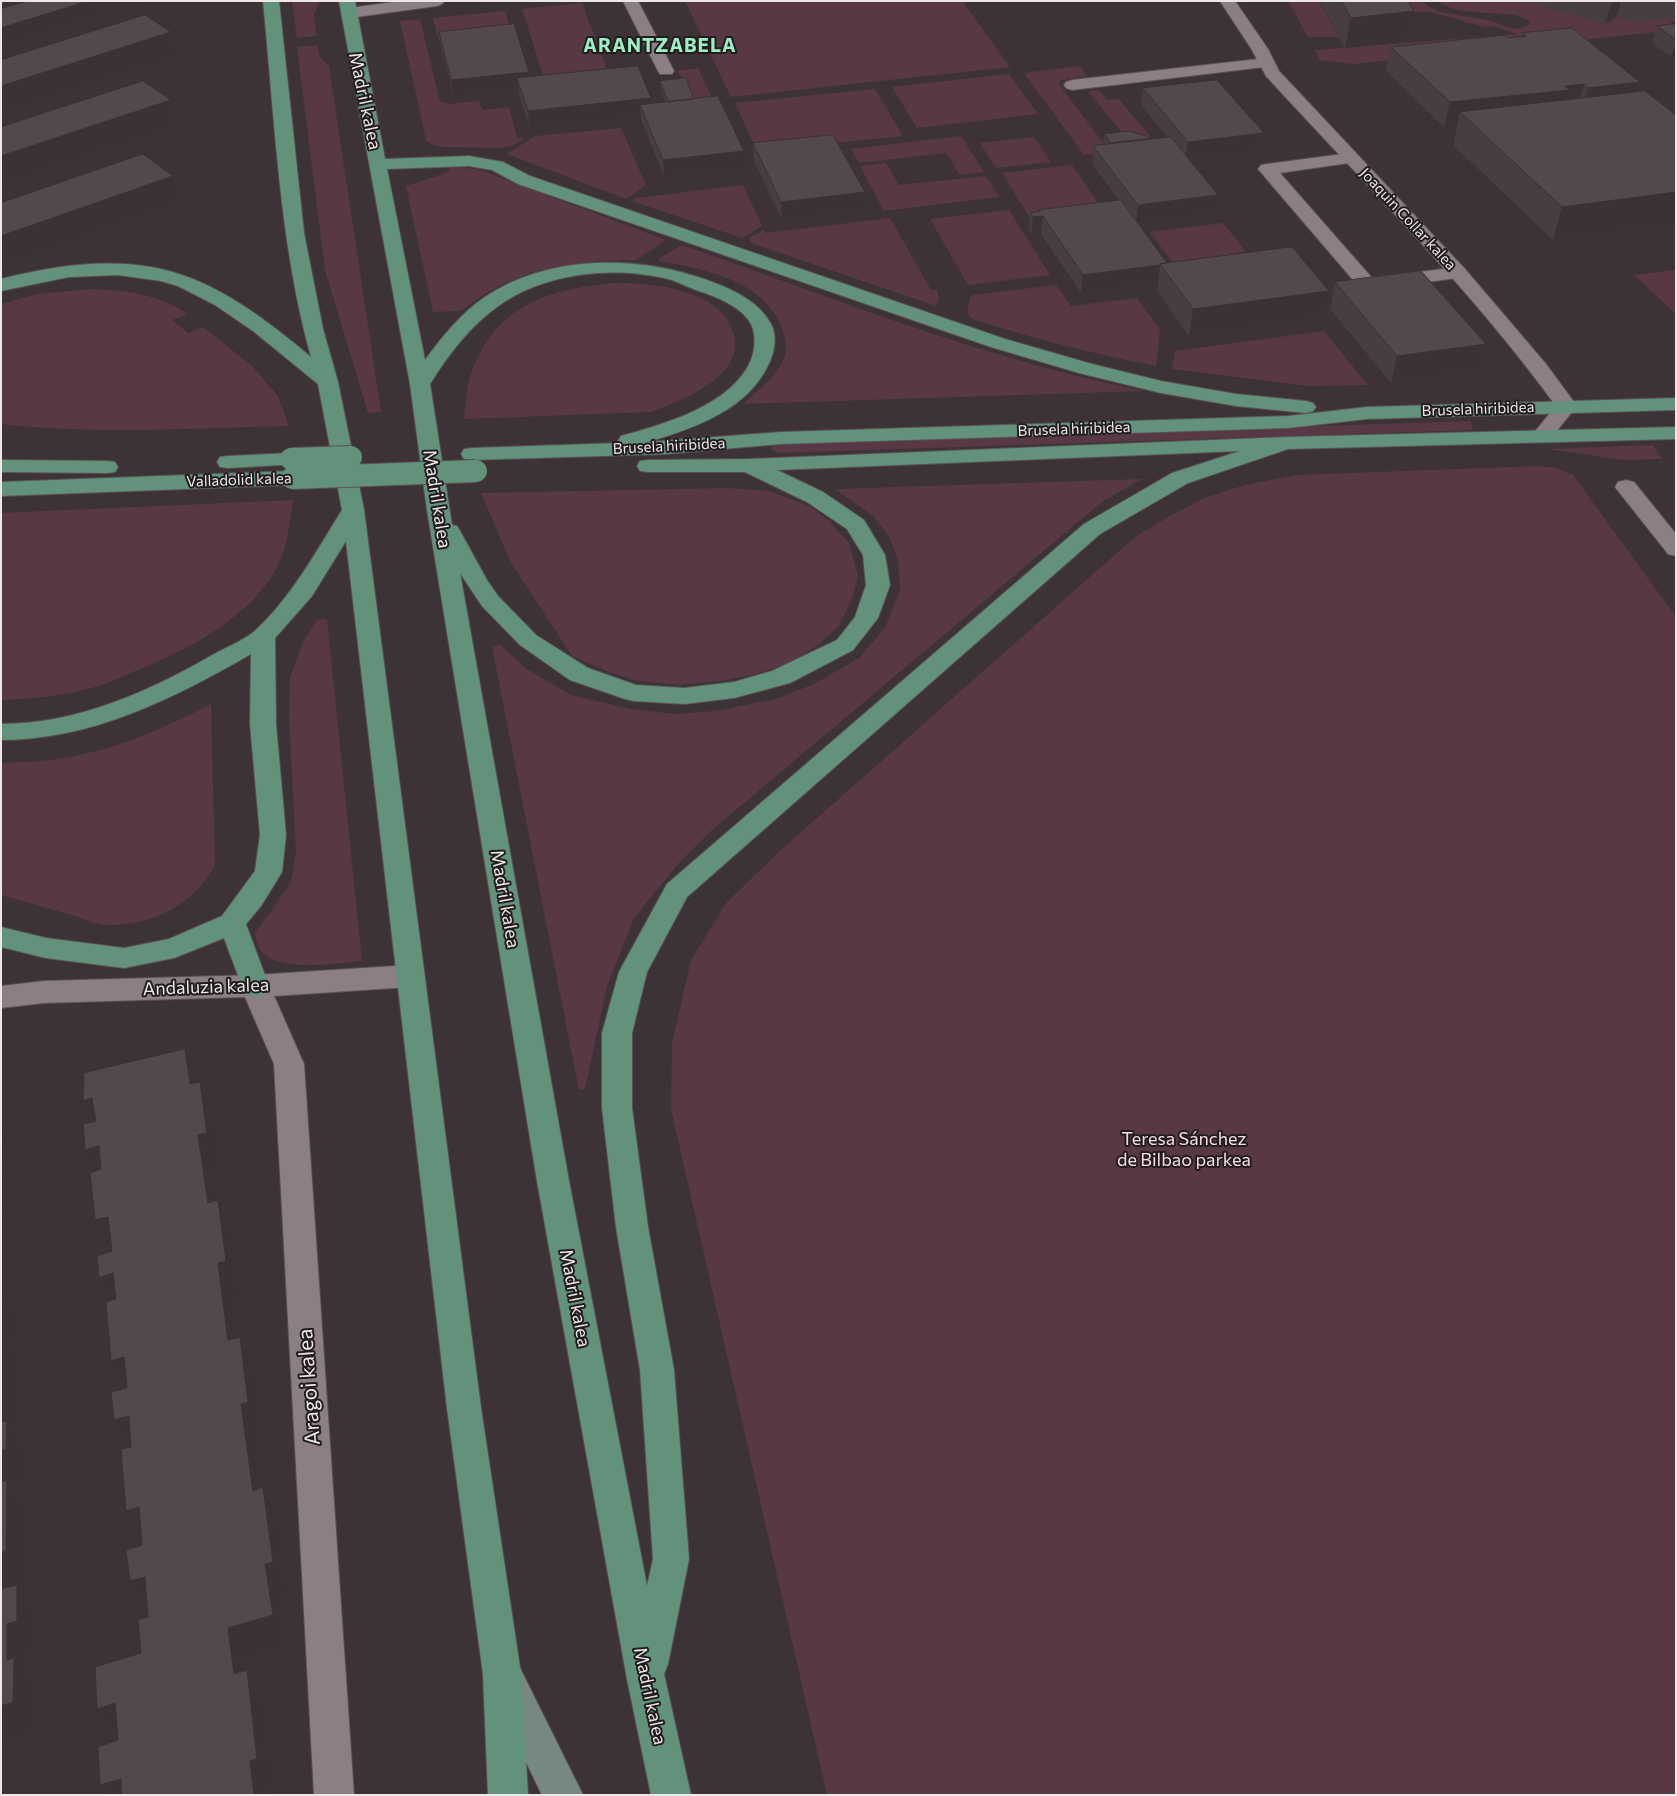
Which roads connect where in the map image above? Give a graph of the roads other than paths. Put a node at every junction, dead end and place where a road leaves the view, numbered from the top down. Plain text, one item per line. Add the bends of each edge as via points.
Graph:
1 (271, 1) edge
2 (437, 1) edge
3 (630, 1) edge
4 (1227, 1) edge
5 (348, 7) edge
6 (1267, 63) junction
7 (666, 72) dead end
8 (1072, 85) dead end
9 (1350, 158) junction
10 (378, 164) junction
11 (1458, 273) junction
12 (1, 285) edge
13 (328, 382) junction
14 (420, 384) junction
15 (1676, 404) edge
16 (1567, 406) junction
17 (1367, 413) junction
18 (1676, 433) edge
19 (1543, 435) junction
20 (1286, 443) junction
21 (595, 449) junction
22 (474, 462) junction
23 (749, 465) junction
24 (1, 466) edge
25 (292, 469) junction
26 (1626, 487) dead end
27 (1, 489) edge
28 (353, 510) junction
29 (438, 510) junction
30 (1676, 549) edge
31 (263, 637) junction
32 (1, 732) edge
33 (232, 923) junction
34 (1, 937) edge
35 (410, 976) junction
36 (255, 986) junction
37 (1, 997) edge
38 (502, 1674) junction
39 (646, 1679) junction
40 (667, 1776) edge
41 (334, 1795) edge
42 (508, 1795) edge
43 (563, 1795) edge
44 (681, 1795) edge

1 - 13 main road via 295,232 313,329
2 - 5 street
3 - 7 street
4 - 6 street, Joaquin Collar kalea
5 - 10 main road, Madril kalea
6 - 8 street
6 - 9 street, Joaquin Collar kalea via 1282,85
9 - 11 street, Joaquin Collar kalea
9 - 11 street via 1267,169 1367,284
10 - 14 main road, Madril kalea
10 - 17 main road via 469,161 497,166 524,180 998,343 1086,369 1236,400
11 - 16 street, Joaquin Collar kalea
12 - 13 main road via 24,278 71,272 120,270 185,282 261,328
13 - 28 main road
14 - 21 main road via 458,331 492,301 528,282 562,274 602,268 674,275 718,290 744,306 761,324 766,348 756,373 740,391 690,419 637,439
14 - 29 main road, Madril kalea
15 - 16 main road, Brusela hiribidea
16 - 17 main road, Brusela hiribidea
16 - 19 street
17 - 21 main road, Brusela hiribidea via 1288,422 781,438 666,448
18 - 19 main road, Brusela hiribidea
19 - 20 main road, Brusela hiribidea
20 - 23 main road, Brusela hiribidea
20 - 39 main road via 1180,478 1092,530 677,891 633,972 617,1033 617,1108 632,1227 657,1370 671,1558
21 - 22 main road, Brusela hiribidea
22 - 23 main road, Brusela hiribidea
22 - 25 main road, Valladolid kalea, bridge
23 - 29 main road via 815,497 856,525 874,555 878,585 866,618 845,645 782,677 734,690 684,696 634,693 580,674 528,640 490,601
24 - 25 main road, Valladolid kalea
25 - 27 main road, Valladolid kalea
26 - 30 street
28 - 31 main road via 304,591
28 - 35 main road
29 - 39 main road, Madril kalea via 551,1171
31 - 32 main road via 193,678 125,708 65,725
31 - 33 main road via 263,724 273,835 268,872
33 - 34 main road via 174,948 124,958 46,948
33 - 36 main road
35 - 36 street, Andaluzia kalea
35 - 38 main road via 464,1408
36 - 37 street, Andaluzia kalea via 44,992
36 - 41 street, Aragoi kalea via 289,1064
38 - 42 main road
38 - 43 main road
39 - 40 main road, Madril kalea
40 - 44 main road

